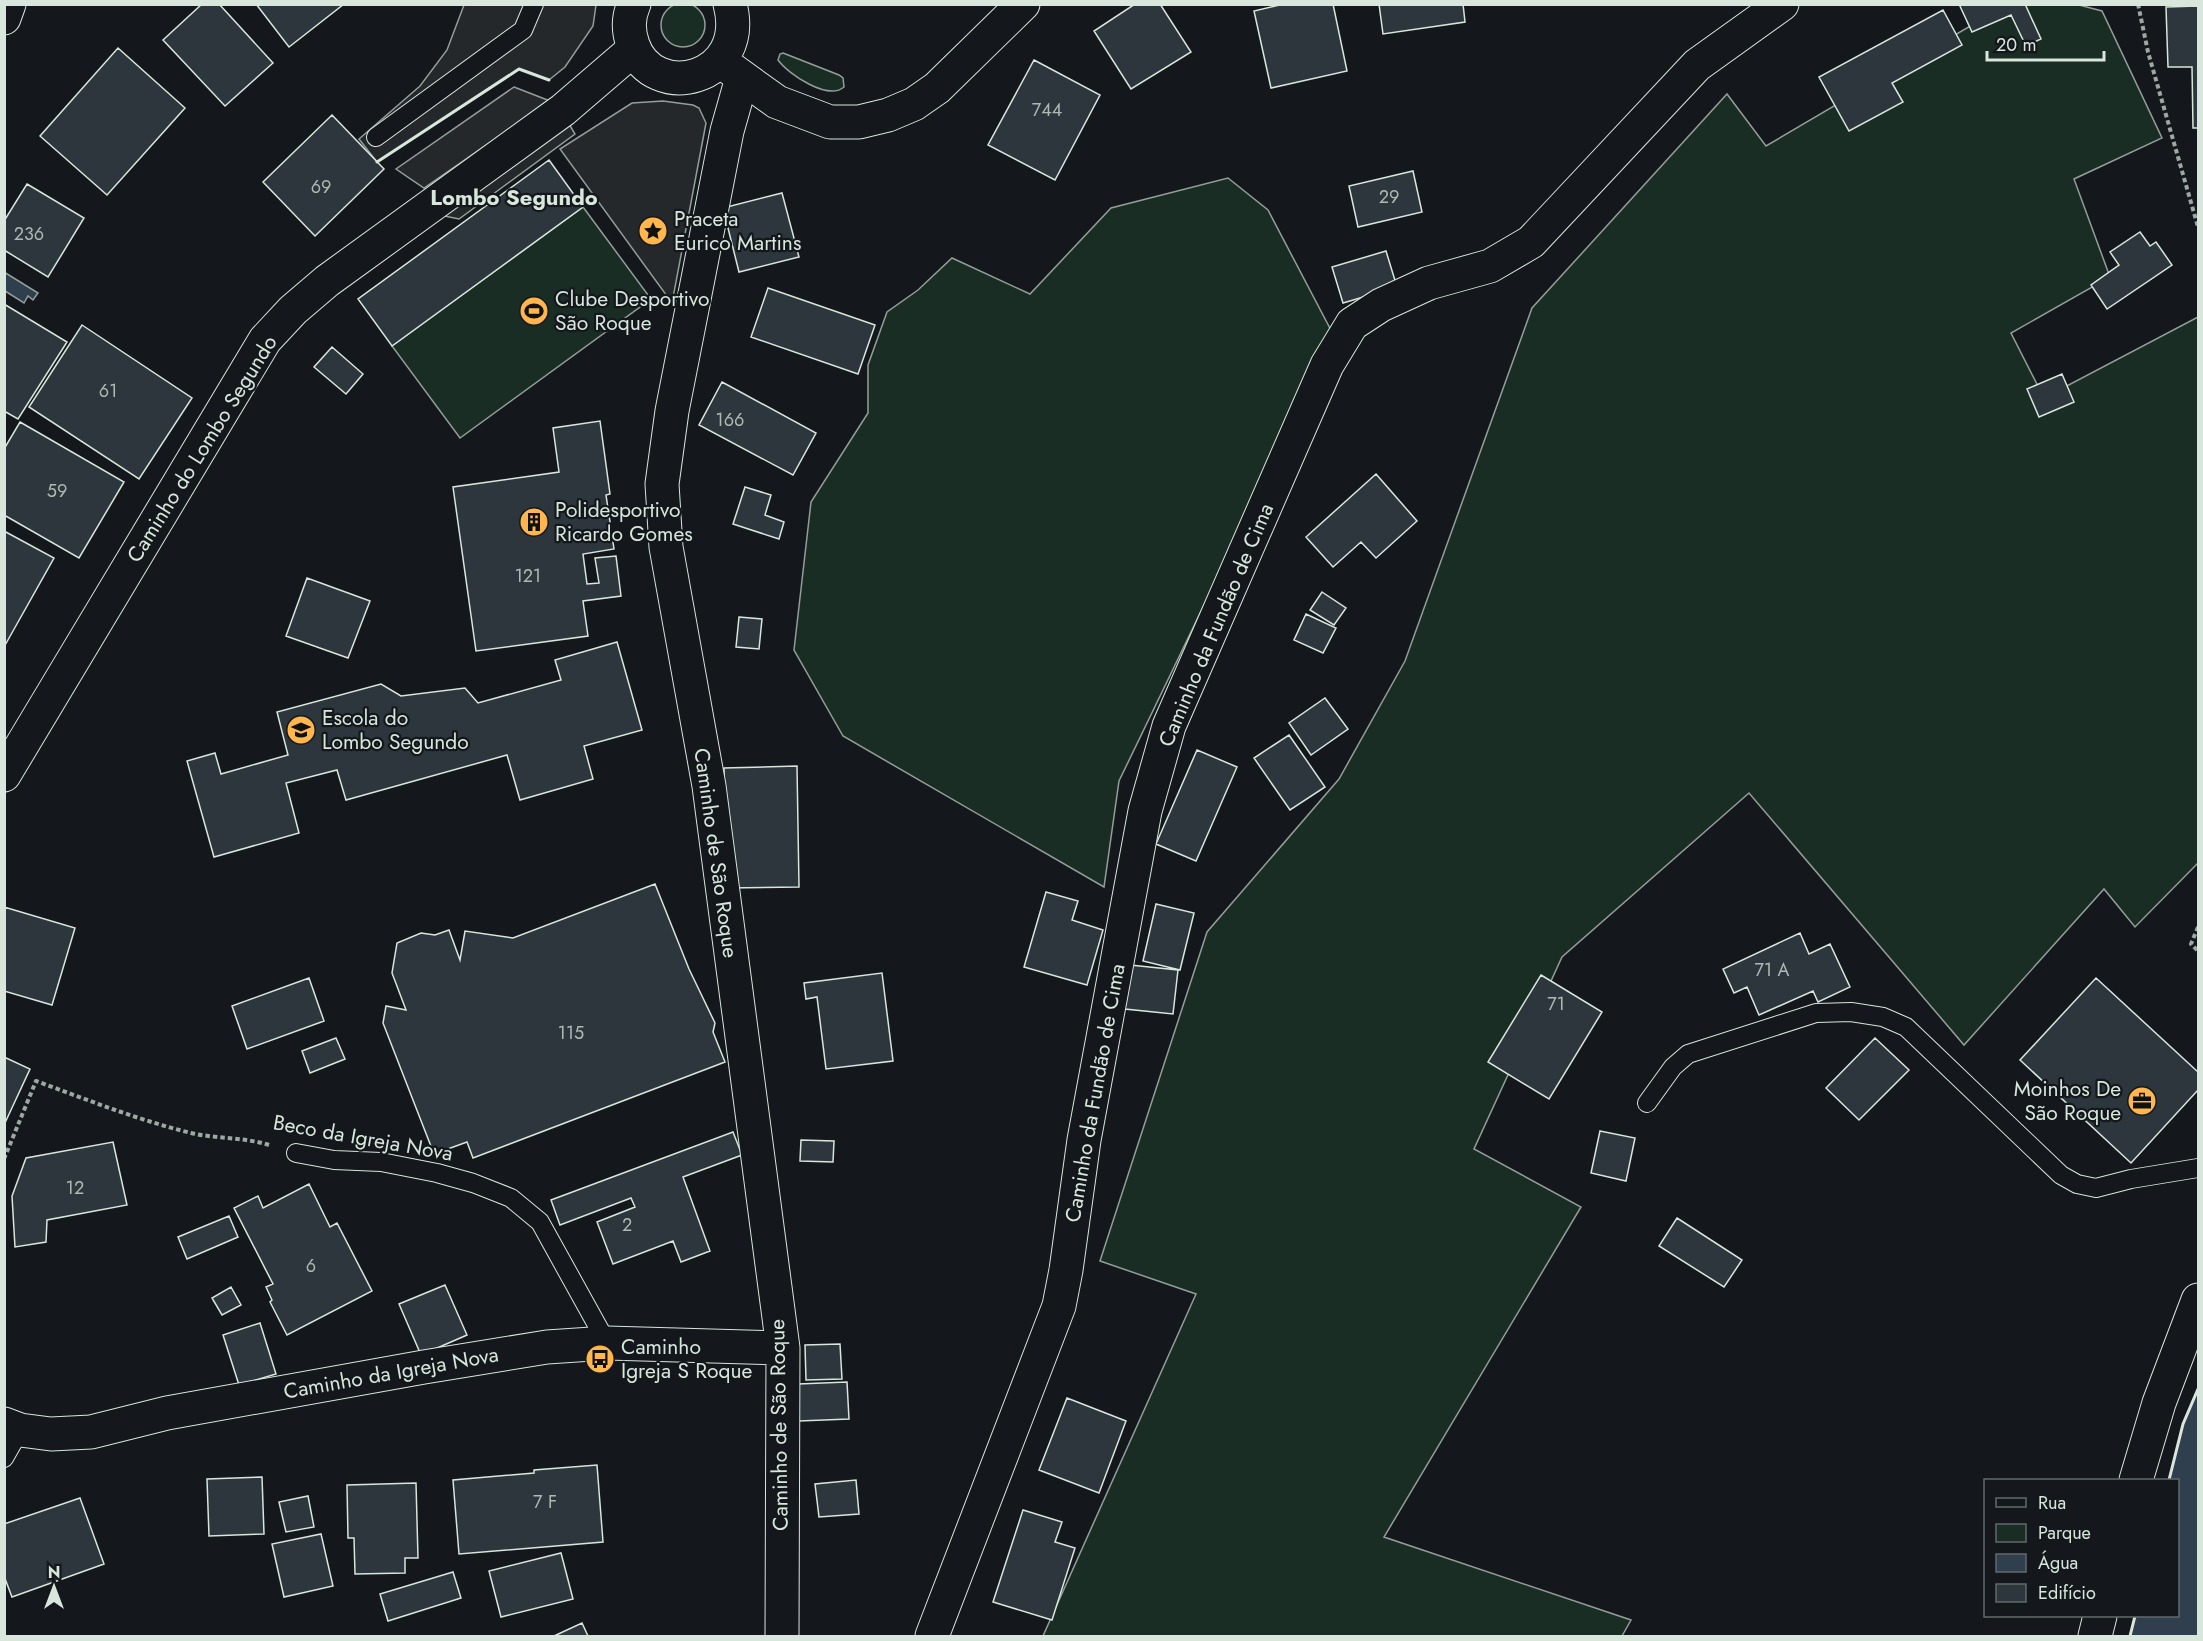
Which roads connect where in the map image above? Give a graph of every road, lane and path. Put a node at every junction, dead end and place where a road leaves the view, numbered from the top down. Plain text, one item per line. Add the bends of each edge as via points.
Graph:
1 (9, 4) edge
2 (534, 4) edge
3 (634, 4) edge
4 (730, 4) edge
5 (1023, 4) edge
6 (1782, 4) edge
7 (2138, 4) edge
8 (4, 18) edge
9 (634, 49) junction
10 (731, 69) junction
11 (376, 137) dead end
12 (2199, 227) edge
13 (4, 775) edge
14 (2199, 927) edge
15 (2199, 951) edge
16 (1647, 1102) dead end
17 (296, 1153) joint
18 (4, 1159) edge
19 (2199, 1168) edge
20 (2199, 1300) edge
21 (607, 1343) junction
22 (783, 1348) junction
23 (13, 1427) edge
24 (4, 1458) edge
25 (2136, 1479) edge
26 (2100, 1617) edge
27 (782, 1636) edge
28 (932, 1636) edge
29 (2095, 1636) edge

1 - 8 street
2 - 11 lane via 523,30
3 - 9 street via 629,23
4 - 10 street, Caminho de São Roque
5 - 10 street via 937,88 888,116 830,122 777,102
6 - 28 street, Caminho da Fundão de Cima via 1697,65 1531,242 1490,266 1429,283 1381,305 1352,324 1327,365 1169,726 1145,811 1084,1140 1059,1306
7 - 12 path via 2148,52
9 - 10 street via 646,65 672,77
9 - 13 street, Caminho do Lombo Segundo via 563,110 327,281 265,340
10 - 22 street, Caminho de São Roque via 727,131 676,387 662,484 666,547 709,786
14 - 15 path via 2191,944
16 - 19 lane via 1688,1054 1816,1013 1851,1012 1883,1017 1906,1027 2061,1175 2078,1184 2096,1188
17 - 18 path, Beco da Igreja Nova via 251,1140 162,1126 36,1081
17 - 21 lane, Beco da Igreja Nova via 381,1162 437,1173 511,1197 540,1222
20 - 25 street via 2159,1403
21 - 22 street, Caminho da Igreja Nova
21 - 23 street, Caminho da Igreja Nova via 547,1347 424,1366 167,1413 91,1432 51,1434
22 - 27 street, Caminho de São Roque
23 - 24 lane
26 - 29 street

